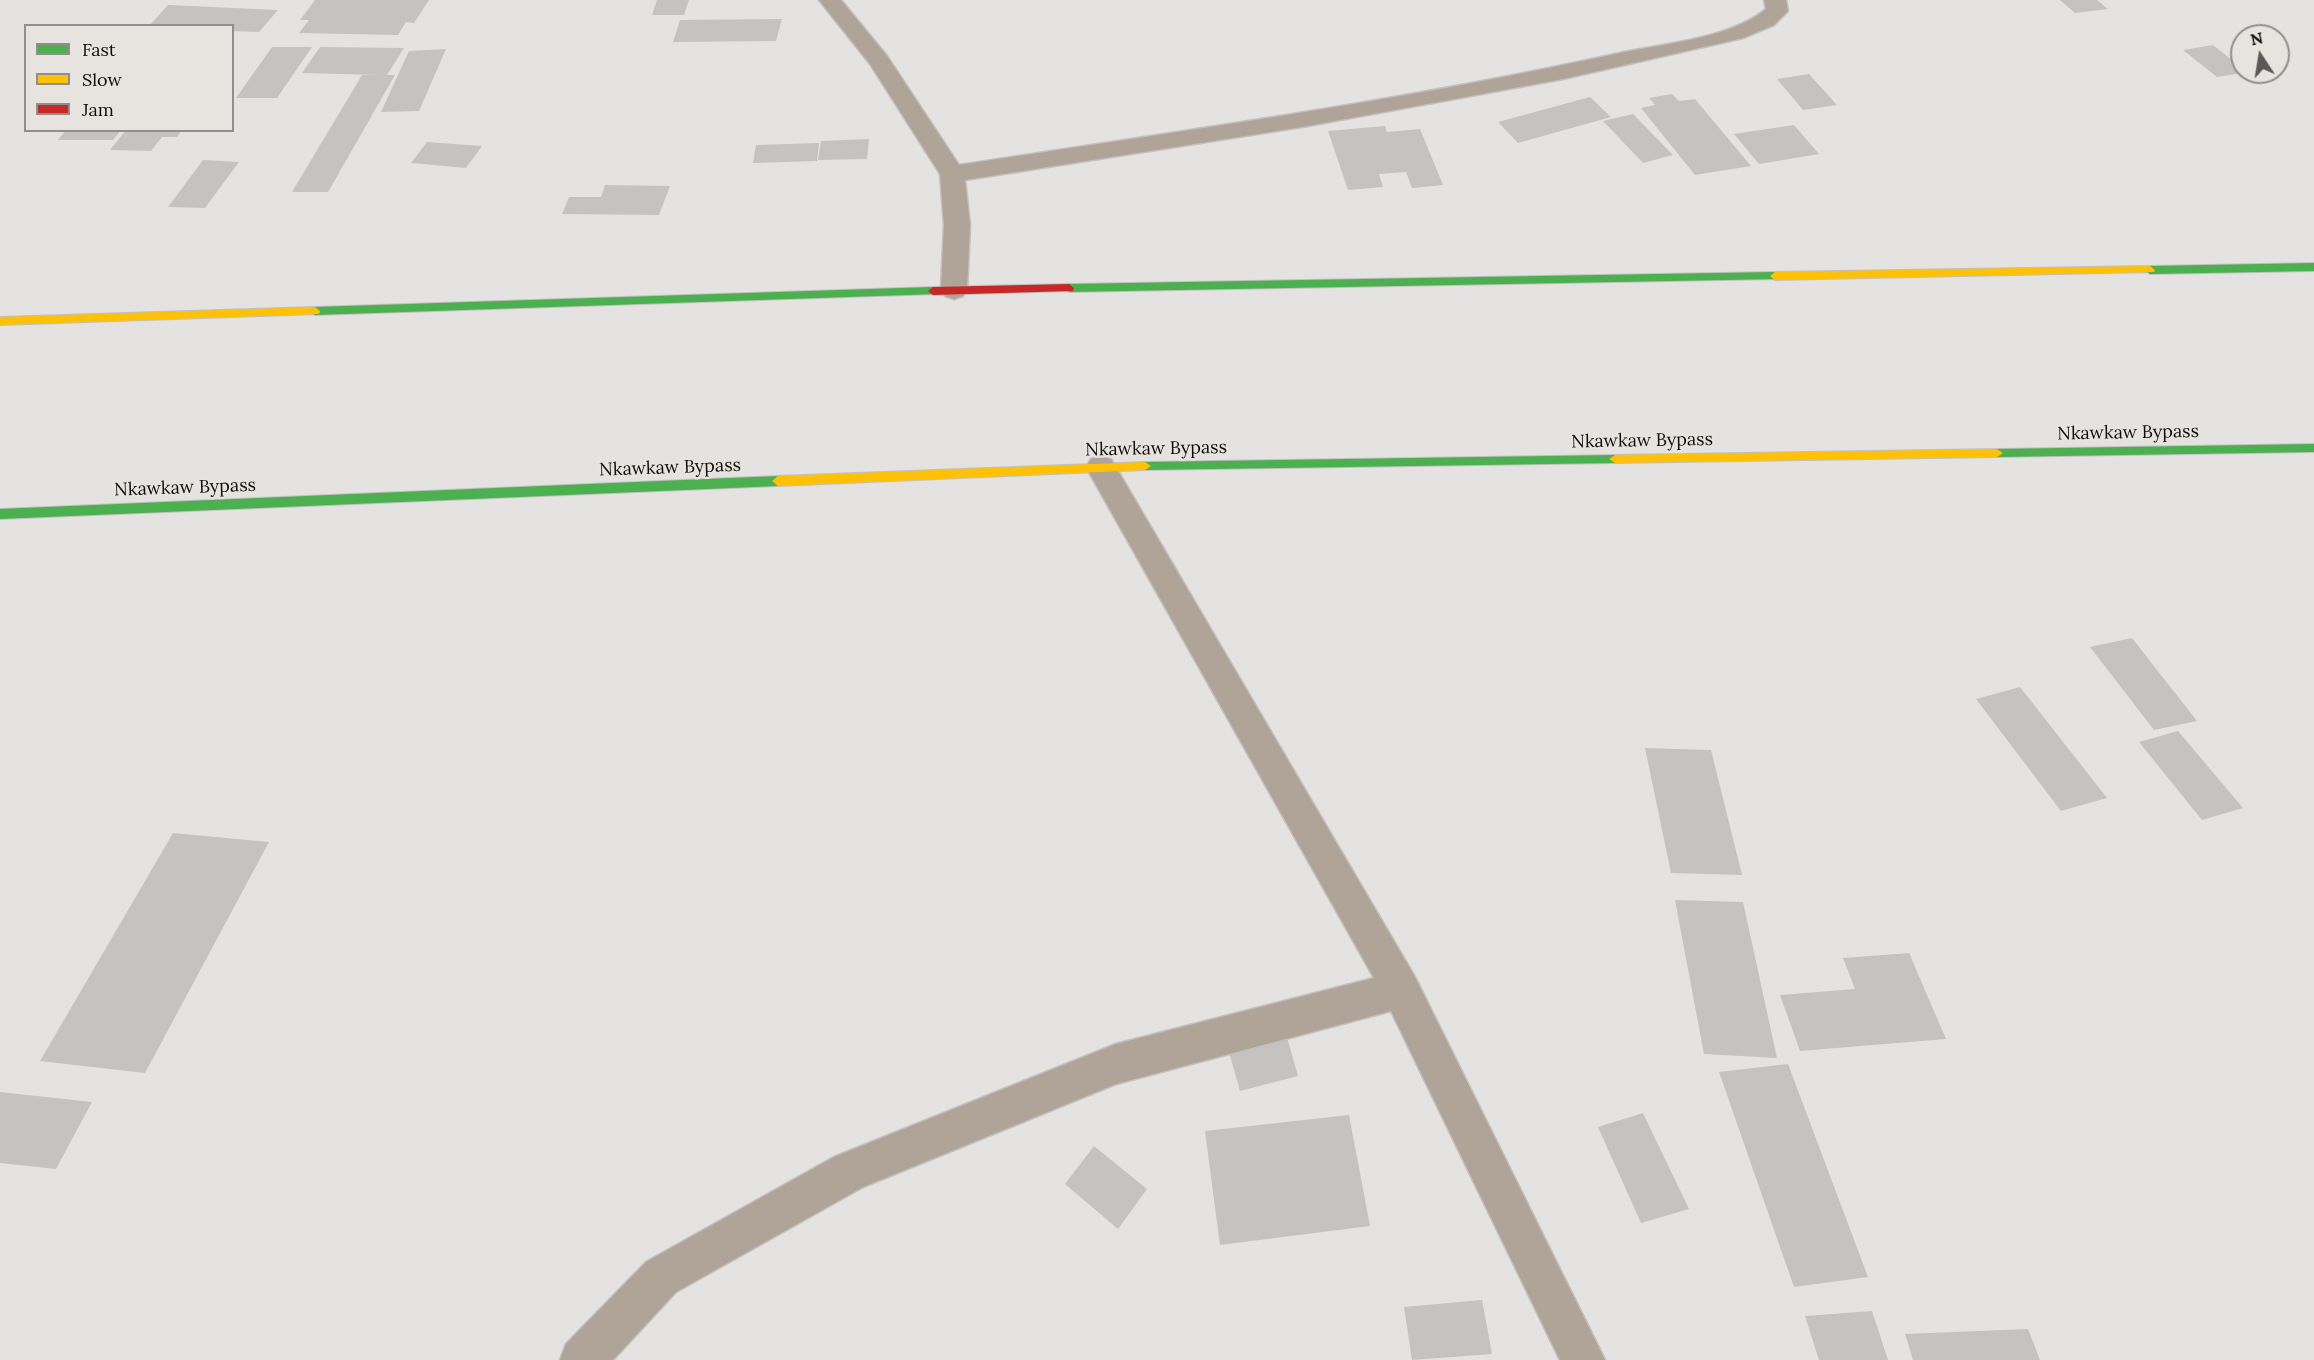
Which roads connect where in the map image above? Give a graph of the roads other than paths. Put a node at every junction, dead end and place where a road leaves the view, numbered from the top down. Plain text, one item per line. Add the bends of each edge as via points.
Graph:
1 (830, 0) edge
2 (1775, 0) edge
3 (952, 174) junction
4 (2314, 267) edge
5 (954, 290) junction
6 (0, 321) edge
7 (2314, 448) edge
8 (1101, 467) junction
9 (0, 514) edge
10 (1401, 990) junction
11 (582, 1360) edge
12 (1583, 1360) edge

1 - 3 street via 879,61
2 - 3 street via 1777,11 1750,29 1609,62 1374,107
3 - 5 street via 957,225
4 - 5 highway
5 - 6 highway
7 - 8 highway, Nkawkaw Bypass
8 - 9 highway, Nkawkaw Bypass
8 - 10 street
10 - 11 street via 1116,1065 849,1172 661,1277
10 - 12 street

